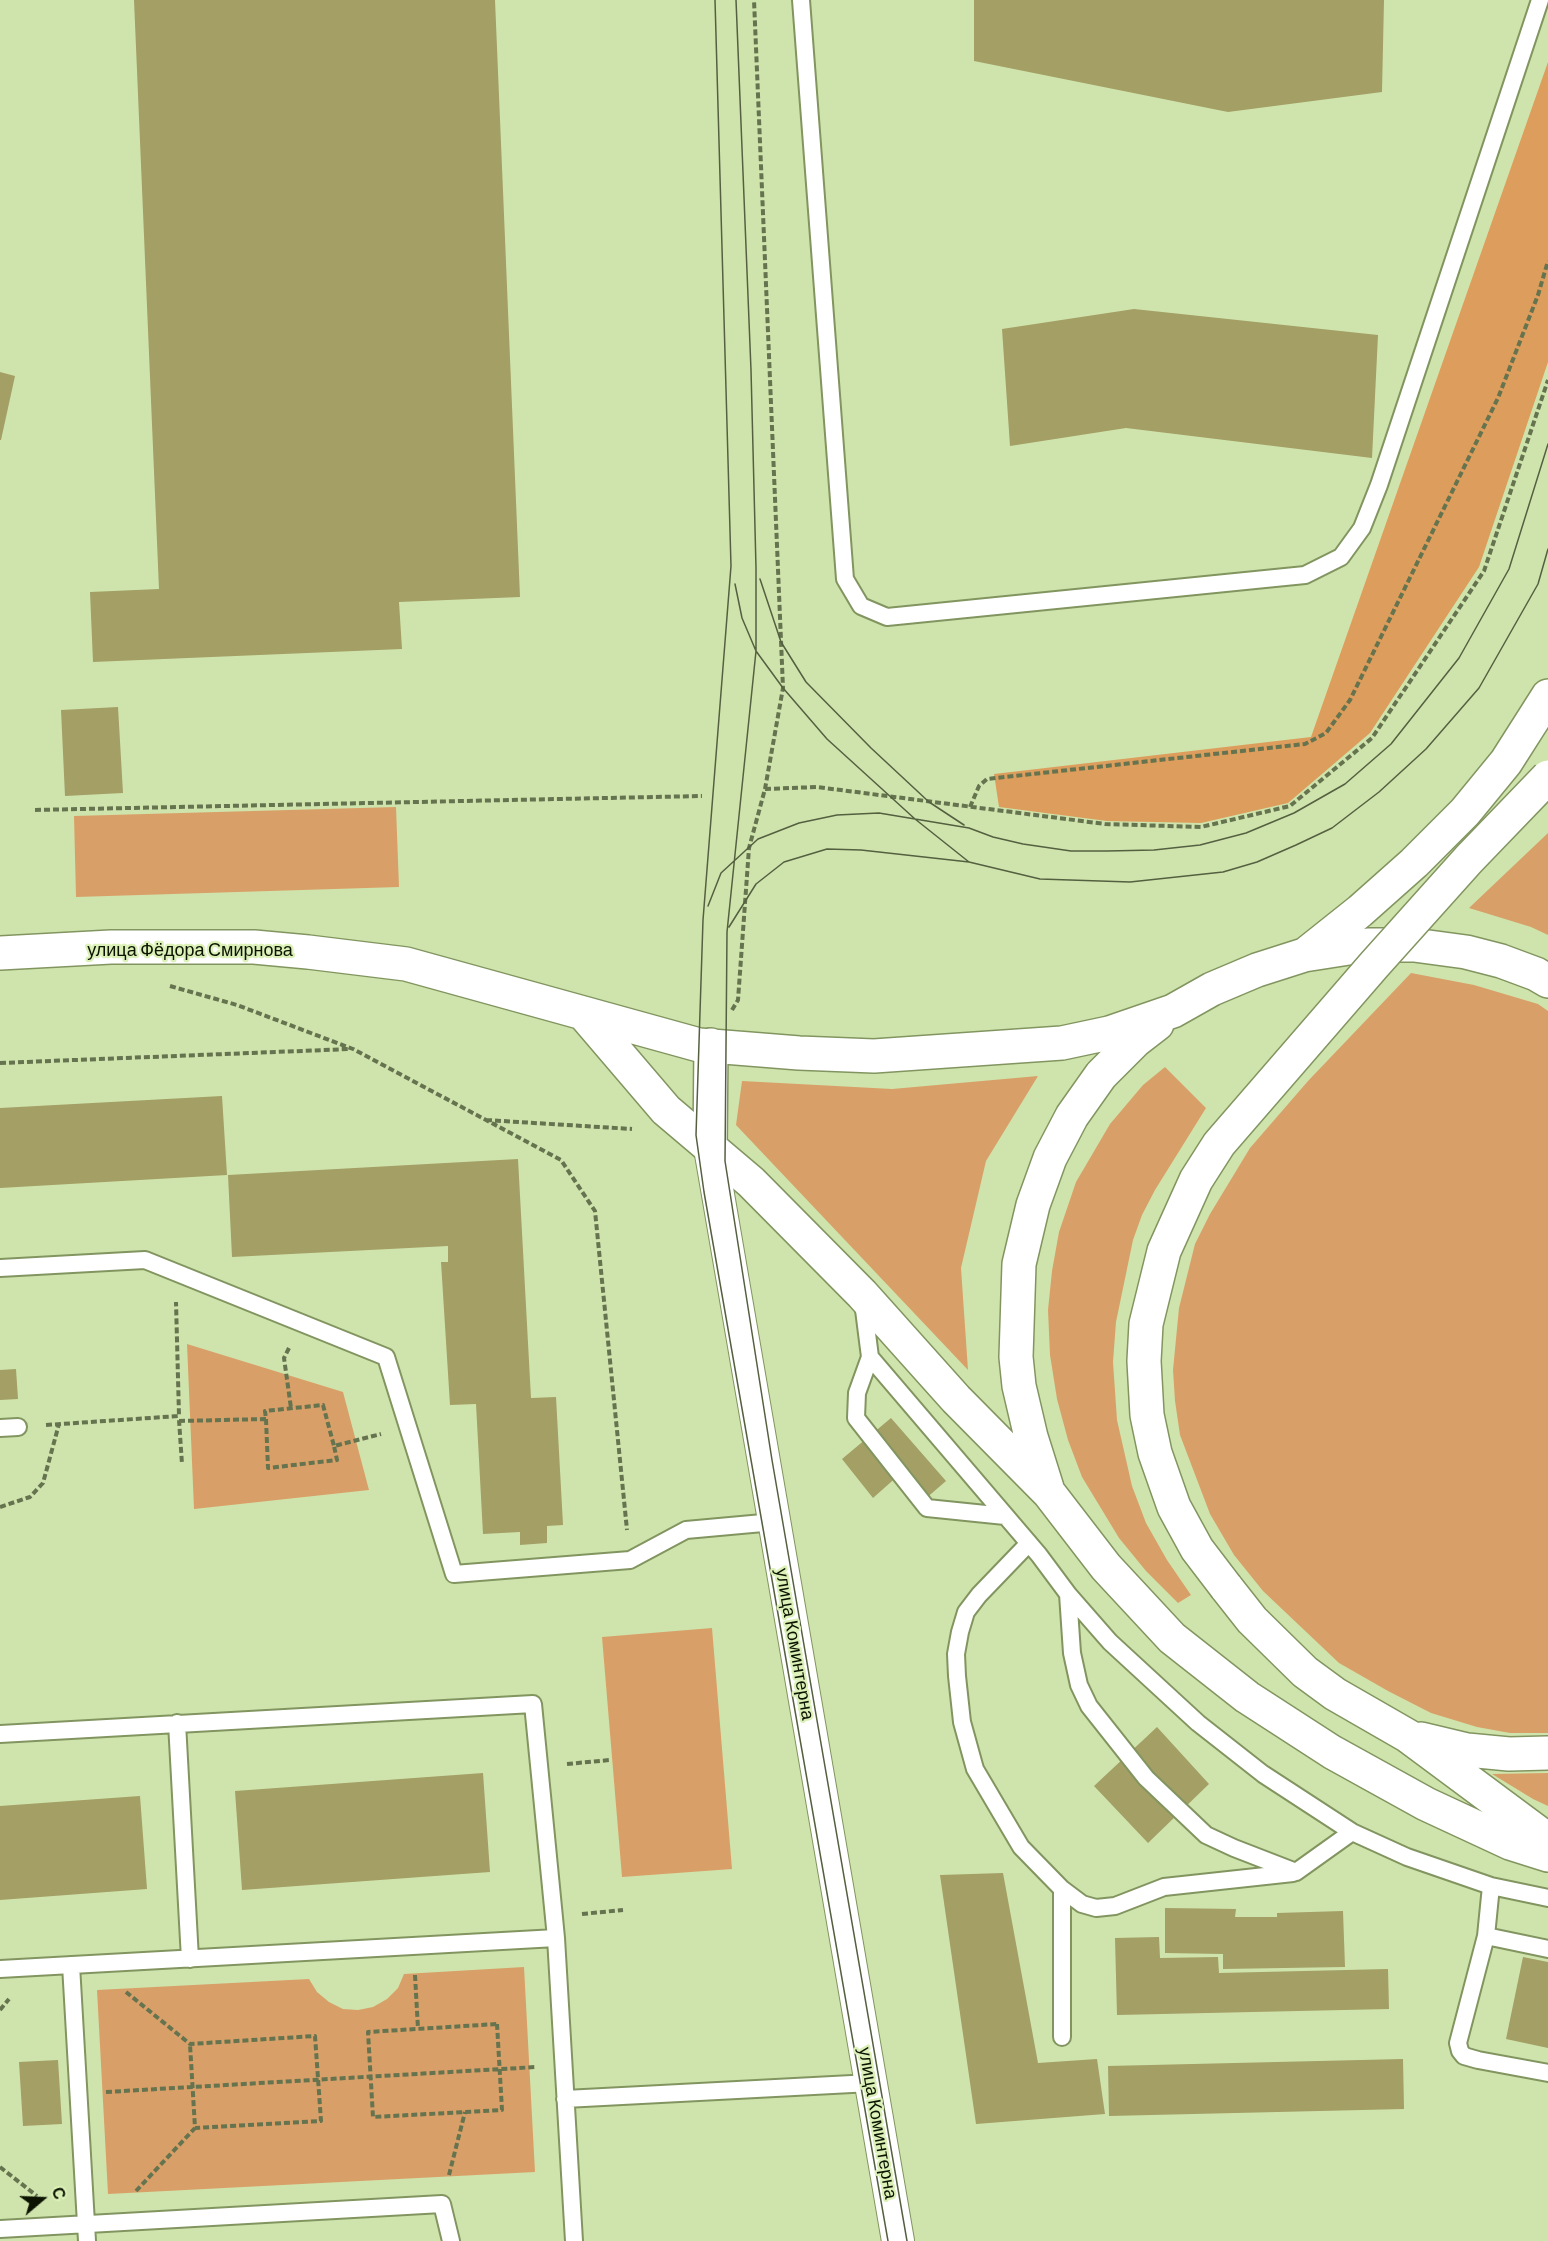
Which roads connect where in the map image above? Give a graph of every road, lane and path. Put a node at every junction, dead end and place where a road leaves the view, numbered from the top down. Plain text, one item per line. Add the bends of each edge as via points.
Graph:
1 (754, 0) edge
2 (801, 0) edge
3 (1540, 0) edge
4 (1548, 261) edge
5 (1548, 380) edge
6 (1548, 696) edge
7 (1548, 777) edge
8 (765, 789) junction
9 (702, 796) dead end
10 (970, 807) junction
11 (36, 810) dead end
12 (0, 953) edge
13 (1304, 955) junction
14 (1548, 981) edge
15 (159, 983) dead end
16 (1173, 1011) junction
17 (584, 1014) junction
18 (711, 1045) junction
19 (353, 1049) junction
20 (0, 1063) edge
21 (666, 1110) junction
22 (486, 1120) junction
23 (710, 1148) junction
24 (0, 1268) edge
25 (175, 1272) junction
26 (862, 1294) junction
27 (301, 1323) junction
28 (870, 1356) junction
29 (291, 1408) junction
30 (179, 1419) junction
31 (266, 1419) junction
32 (59, 1424) junction
33 (18, 1427) joint
34 (408, 1427) junction
35 (0, 1428) edge
36 (334, 1446) junction
37 (182, 1464) dead end
38 (1049, 1493) junction
39 (0, 1507) edge
40 (1005, 1515) junction
41 (774, 1522) junction
42 (1029, 1543) junction
43 (630, 1560) junction
44 (1068, 1594) junction
45 (177, 1724) junction
46 (0, 1734) edge
47 (1408, 1736) junction
48 (1548, 1753) edge
49 (610, 1760) dead end
50 (539, 1766) junction
51 (1353, 1832) junction
52 (1548, 1840) edge
53 (1548, 1855) edge
54 (1296, 1872) junction
55 (1491, 1886) junction
56 (1062, 1889) junction
57 (1548, 1898) edge
58 (623, 1910) dead end
59 (554, 1916) junction
60 (1486, 1936) junction
61 (556, 1938) junction
62 (413, 1946) junction
63 (1548, 1949) edge
64 (190, 1959) junction
65 (92, 1964) junction
66 (70, 1965) junction
67 (0, 1970) edge
68 (418, 2029) junction
69 (1062, 2037) dead end
70 (190, 2044) junction
71 (563, 2066) junction
72 (500, 2069) junction
73 (1548, 2073) edge
74 (371, 2077) junction
75 (318, 2080) junction
76 (871, 2083) junction
77 (193, 2087) junction
78 (78, 2093) junction
79 (565, 2099) junction
80 (465, 2112) junction
81 (195, 2128) junction
82 (442, 2204) junction
83 (106, 2223) junction
84 (0, 2229) edge
85 (86, 2233) edge
86 (451, 2241) edge
87 (574, 2241) edge
88 (898, 2241) edge

1 - 8 path via 783,688
2 - 3 lane via 845,579 861,606 887,617 1305,575 1341,557 1362,528 1379,485
4 - 10 path via 1498,398 1350,700 1326,733 1305,744 987,779
5 - 10 path via 1484,571 1372,738 1290,806 1201,827 1105,824
6 - 13 main road via 1506,762 1465,812 1360,911
7 - 47 main road, bridge via 1374,965 1219,1144 1197,1180 1164,1251 1146,1324 1147,1415 1155,1453 1174,1507 1197,1549 1252,1620 1305,1672 1354,1706
8 - 10 path via 817,787
8 - 18 path via 749,848 738,1000
9 - 11 path
12 - 17 main road, улица Фёдора Смирнова via 111,947 308,951 406,964
13 - 14 main road via 1368,945 1414,945 1501,961
13 - 16 main road via 1221,985
15 - 19 path via 237,1005
16 - 18 main road, улица Фёдора Смирнова via 1109,1033 1062,1043 980,1050 874,1056
16 - 38 main road via 1135,1041 1095,1083 1050,1158 1033,1205 1019,1264 1016,1357 1031,1437
17 - 18 main road, улица Фёдора Смирнова
17 - 21 main road
18 - 23 main road, улица Коминтерна
19 - 20 path
19 - 22 path
21 - 22 path via 640,1129
21 - 23 main road
22 - 43 path via 561,1160 595,1211
23 - 26 main road via 751,1182
23 - 41 street, улица Коминтерна
24 - 25 lane via 145,1260
25 - 27 lane
25 - 30 path
26 - 28 lane
26 - 38 main road via 956,1399
27 - 29 path via 284,1358
27 - 34 lane via 386,1357
28 - 40 lane
28 - 40 lane via 857,1393 856,1418 927,1508
29 - 31 path via 265,1411
29 - 36 path via 323,1405
30 - 31 path
30 - 32 path
30 - 37 path
31 - 36 path via 268,1468 337,1460
32 - 33 path
32 - 39 path via 43,1483 30,1497
33 - 35 lane
34 - 36 path
34 - 43 lane via 454,1574
38 - 53 main road via 1106,1567 1173,1638 1247,1697 1332,1752 1426,1804 1510,1843
40 - 42 lane
41 - 43 lane via 687,1530
41 - 76 street, улица Коминтерна
42 - 44 lane
42 - 56 lane via 966,1612 956,1654 957,1676 962,1722 975,1769 1021,1847
44 - 51 lane via 1110,1642 1198,1723 1263,1774
44 - 54 lane via 1072,1653 1079,1685 1089,1706 1146,1778 1206,1835
45 - 46 lane
45 - 50 lane via 533,1704
45 - 64 lane
47 - 48 main road via 1467,1750
47 - 52 main road
49 - 50 path
50 - 59 lane
51 - 54 lane
51 - 55 lane via 1407,1857
54 - 56 lane via 1164,1887 1115,1906 1096,1908 1082,1905
55 - 57 lane
55 - 60 lane
56 - 69 lane
58 - 59 path
59 - 61 lane
60 - 63 lane
60 - 73 lane via 1458,2043 1460,2050 1464,2056 1478,2060
61 - 62 lane
61 - 71 lane
62 - 64 lane
62 - 68 path
64 - 65 lane
65 - 66 lane
65 - 70 path
66 - 67 lane
66 - 78 lane
68 - 72 path via 496,2024
68 - 74 path via 368,2032
70 - 75 path via 315,2036
70 - 77 path
71 - 72 path
71 - 79 lane
72 - 74 path
72 - 80 path via 502,2110
74 - 75 path
74 - 80 path via 373,2117
75 - 77 path
75 - 81 path via 321,2121
76 - 79 lane
76 - 88 street, улица Коминтерна
77 - 78 path
77 - 81 path
78 - 85 lane
79 - 87 lane
80 - 82 path
81 - 83 path
82 - 83 lane
82 - 86 lane
83 - 85 lane
84 - 85 lane

